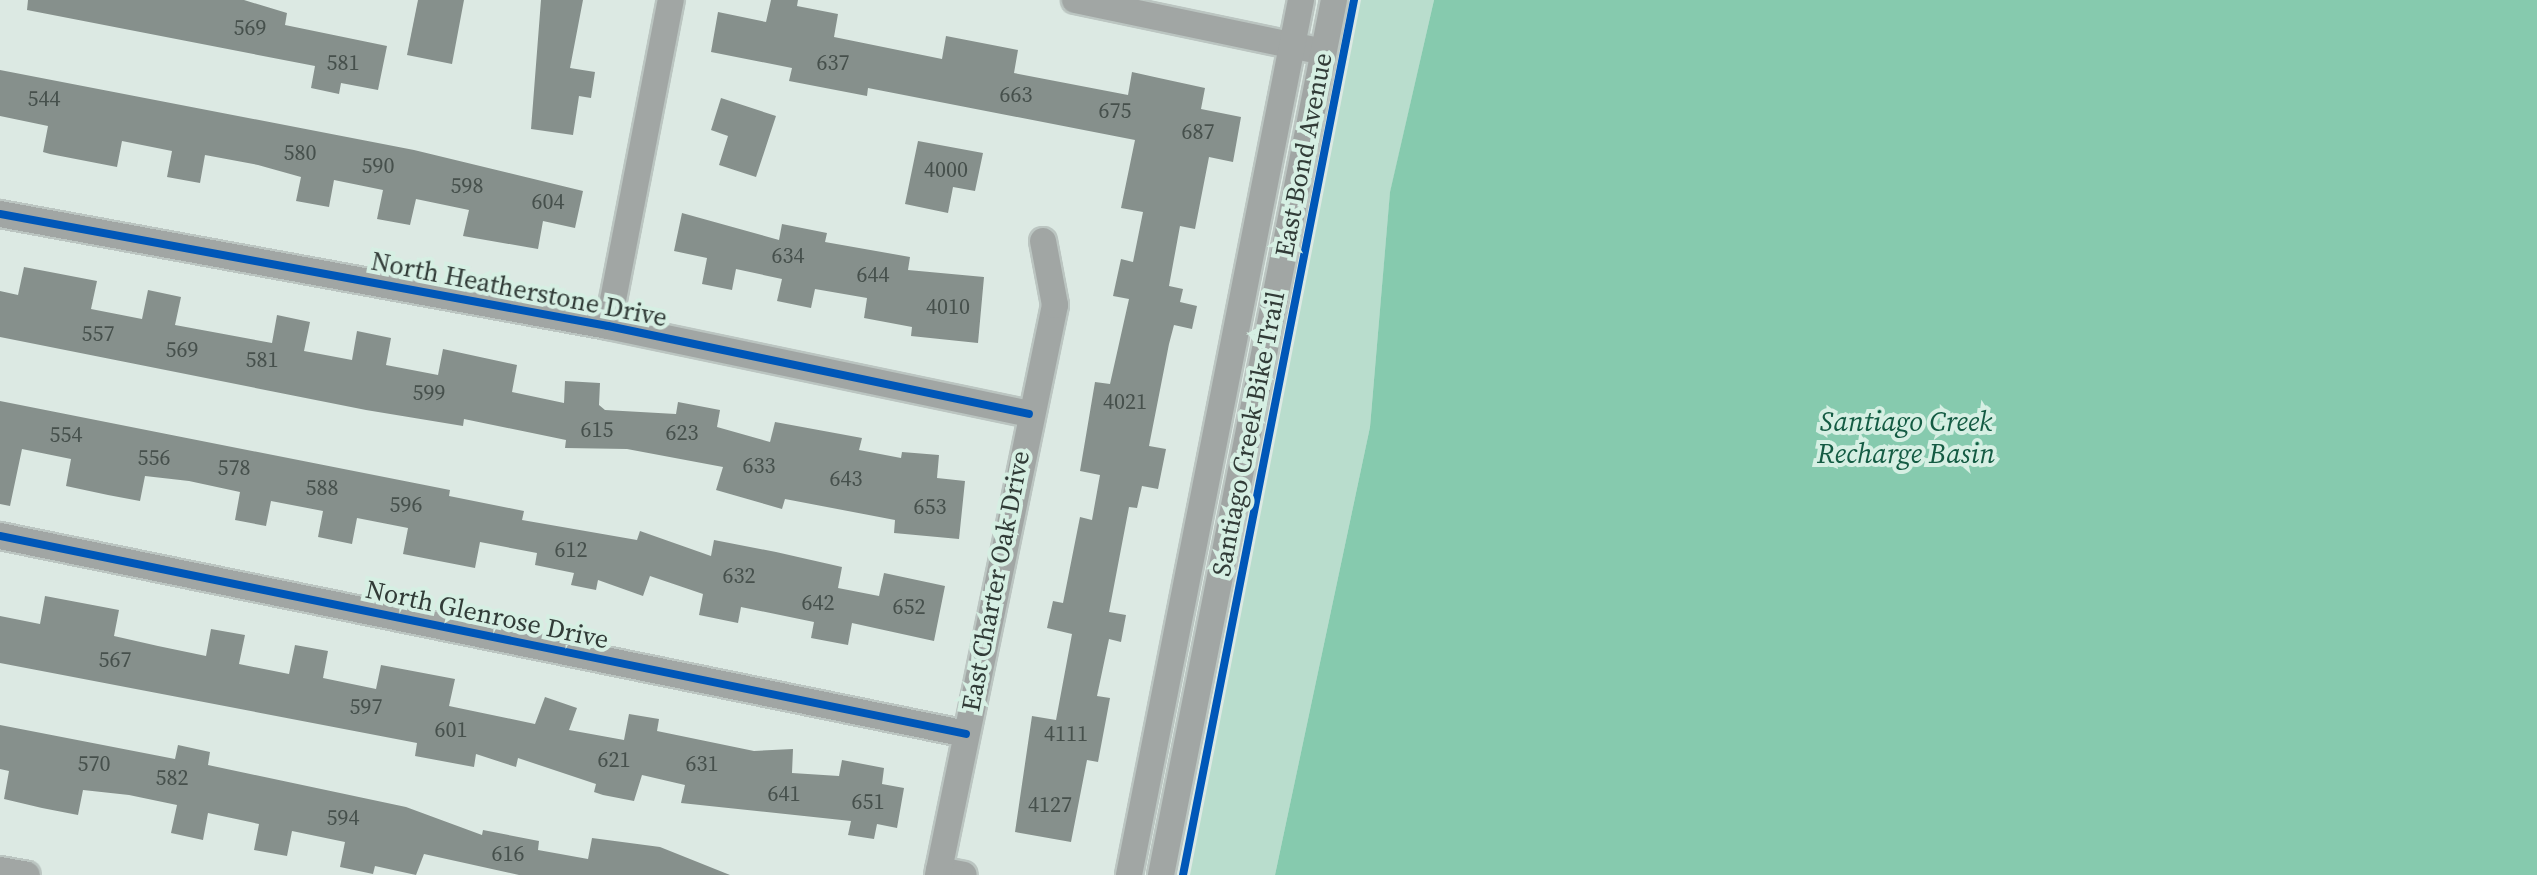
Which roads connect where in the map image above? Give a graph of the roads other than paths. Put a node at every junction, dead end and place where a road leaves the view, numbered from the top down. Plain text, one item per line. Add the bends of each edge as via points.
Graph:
1 (671, 0) edge
2 (1075, 0) edge
3 (1301, 0) edge
4 (1334, 0) edge
5 (1292, 45) junction
6 (1324, 51) junction
7 (0, 214) edge
8 (1043, 241) dead end
9 (608, 326) junction
10 (1029, 414) junction
11 (0, 536) edge
12 (966, 734) junction
13 (0, 870) edge
14 (947, 873) edge
15 (27, 875) edge
16 (1129, 875) edge
17 (1161, 875) edge

1 - 9 street
2 - 5 street
3 - 5 street, East Bond Avenue
4 - 6 street, East Bond Avenue
5 - 6 street
5 - 16 street, East Bond Avenue
6 - 17 street, East Bond Avenue
7 - 9 street, North Heatherstone Drive
8 - 10 street, East Charter Oak Drive via 1055,305
9 - 10 street, North Heatherstone Drive
10 - 12 street, East Charter Oak Drive
11 - 12 street, North Glenrose Drive
12 - 14 street, East Charter Oak Drive
13 - 15 street

